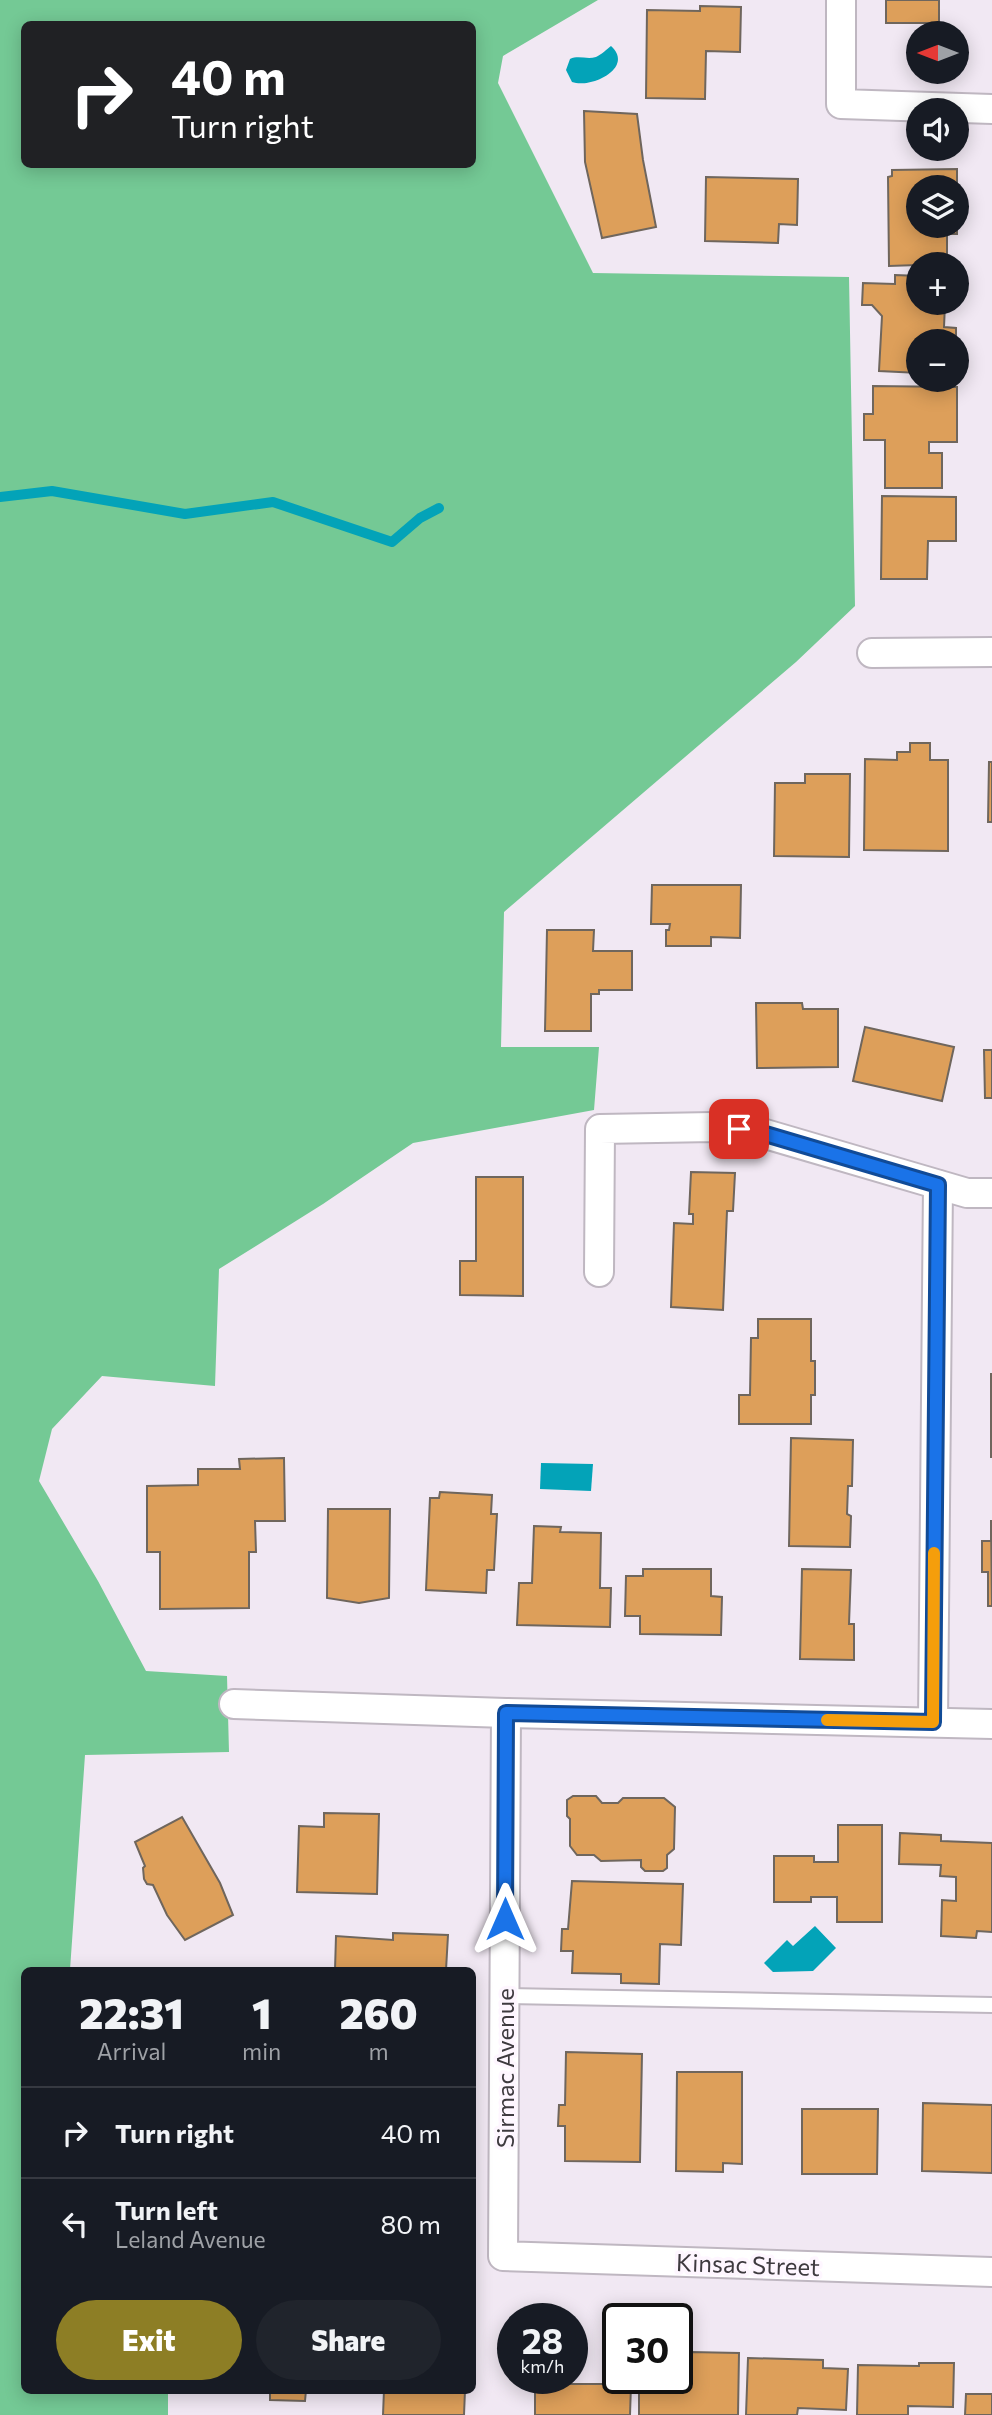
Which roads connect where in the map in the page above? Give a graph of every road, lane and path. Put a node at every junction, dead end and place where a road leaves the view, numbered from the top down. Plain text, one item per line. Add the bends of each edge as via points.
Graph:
1 (841, 0) edge
2 (992, 109) edge
3 (992, 652) edge
4 (872, 653) dead end
5 (938, 1185) junction
6 (992, 1193) edge
7 (598, 1272) dead end
8 (234, 1704) dead end
9 (506, 1713) junction
10 (933, 1722) junction
11 (992, 1724) edge
12 (505, 1996) junction
13 (992, 2005) edge
14 (503, 2256) joint
15 (992, 2272) edge

1 - 2 street via 841,104
3 - 4 street
5 - 6 street via 967,1193
5 - 7 street via 739,1129 600,1129
5 - 10 street
8 - 9 street
9 - 10 street
9 - 12 street, Sirmac Avenue
10 - 11 street
12 - 13 lane
12 - 14 street, Sirmac Avenue
14 - 15 street, Kinsac Street

